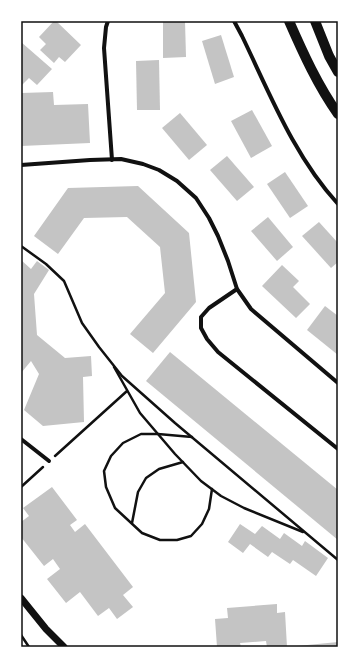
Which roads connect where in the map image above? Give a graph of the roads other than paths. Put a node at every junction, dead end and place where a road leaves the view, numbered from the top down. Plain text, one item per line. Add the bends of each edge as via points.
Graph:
1 (108, 21) edge
2 (234, 21) edge
3 (289, 21) edge
4 (315, 21) edge
5 (338, 72) edge
6 (338, 114) edge
7 (112, 160) junction
8 (21, 165) edge
9 (338, 204) edge
10 (237, 289) junction
11 (338, 383) edge
12 (21, 439) edge
13 (338, 449) edge
14 (49, 461) road end
15 (21, 598) edge
16 (64, 647) edge

1 - 7 street via 104,48
2 - 9 street via 291,138
3 - 6 main road via 314,75
4 - 5 main road
7 - 8 street
7 - 10 street via 122,159 159,170 177,181 196,198 218,236
10 - 11 street via 251,308
10 - 13 street via 209,308 201,317 201,328 207,339 218,352
12 - 14 street
15 - 16 street

